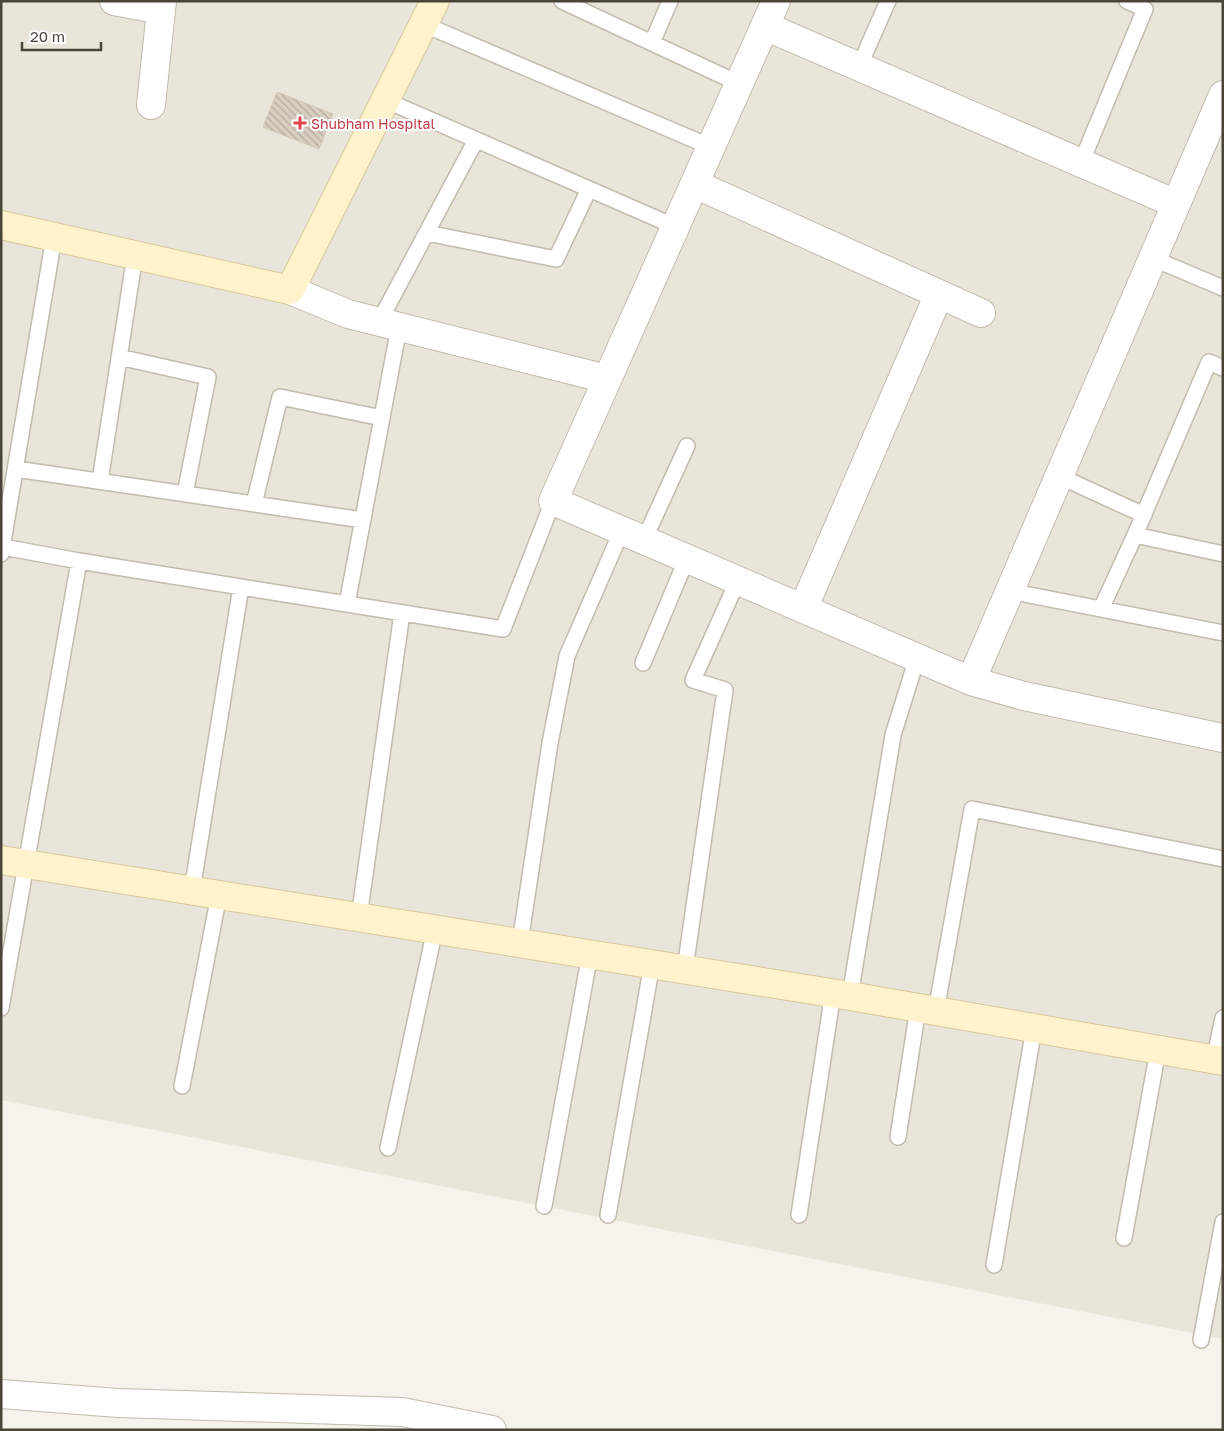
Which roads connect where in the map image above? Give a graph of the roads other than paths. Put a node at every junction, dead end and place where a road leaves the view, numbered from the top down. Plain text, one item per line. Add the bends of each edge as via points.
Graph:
1 (114, 1) edge
2 (562, 1) edge
3 (670, 1) edge
4 (776, 1) edge
5 (888, 1) edge
6 (1127, 1) edge
7 (161, 6) edge
8 (429, 12) edge
9 (765, 26) junction
10 (652, 43) junction
11 (859, 67) junction
12 (740, 84) junction
13 (385, 100) junction
14 (1222, 101) edge
15 (151, 105) dead end
16 (476, 140) junction
17 (711, 147) junction
18 (1081, 163) junction
19 (694, 184) junction
20 (589, 189) junction
21 (1176, 204) junction
22 (1, 225) edge
23 (676, 227) junction
24 (427, 232) junction
25 (54, 237) junction
26 (135, 255) junction
27 (1152, 258) junction
28 (1223, 288) edge
29 (290, 290) junction
30 (939, 294) junction
31 (981, 313) dead end
32 (389, 324) junction
33 (119, 357) junction
34 (1223, 368) edge
35 (607, 380) junction
36 (382, 418) junction
37 (687, 446) dead end
38 (16, 469) junction
39 (1059, 476) junction
40 (100, 481) junction
41 (185, 494) junction
42 (553, 501) junction
43 (254, 504) junction
44 (1144, 515) junction
45 (363, 520) junction
46 (633, 535) junction
47 (1135, 535) junction
48 (2, 551) edge
49 (1223, 554) edge
50 (687, 558) junction
51 (79, 561) junction
52 (738, 580) junction
53 (242, 587) junction
54 (1009, 591) junction
55 (348, 604) junction
56 (804, 609) junction
57 (1101, 609) junction
58 (402, 613) junction
59 (1223, 633) edge
60 (917, 658) junction
61 (643, 663) dead end
62 (971, 681) junction
63 (1223, 738) edge
64 (1223, 859) edge
65 (14, 862) edge
66 (192, 890) junction
67 (219, 895) junction
68 (359, 917) junction
69 (435, 929) junction
70 (520, 943) junction
71 (590, 954) junction
72 (652, 964) junction
73 (685, 969) junction
74 (842, 994) junction
75 (1, 1008) edge
76 (927, 1009) junction
77 (1223, 1018) edge
78 (1034, 1028) junction
79 (1158, 1050) junction
80 (1218, 1060) edge
81 (182, 1086) dead end
82 (898, 1137) dead end
83 (388, 1148) dead end
84 (544, 1206) dead end
85 (608, 1215) dead end
86 (799, 1215) dead end
87 (1223, 1222) edge
88 (1124, 1238) dead end
89 (994, 1264) dead end
90 (1201, 1340) dead end
91 (1, 1394) edge
92 (492, 1430) edge

1 - 7 street
2 - 10 lane
3 - 10 lane
4 - 9 street
5 - 11 lane
6 - 18 lane via 1145,9
7 - 15 street
8 - 13 street
8 - 17 lane
9 - 11 street
9 - 12 street
10 - 12 lane
11 - 18 street
12 - 17 street
13 - 16 lane
13 - 29 street
14 - 21 street
16 - 20 lane
16 - 24 lane
17 - 19 street
18 - 21 street
19 - 23 street
19 - 30 street
20 - 23 lane
20 - 24 lane via 556,259
21 - 27 street
22 - 25 street
23 - 35 street
24 - 32 lane
25 - 26 street
25 - 38 lane
26 - 29 street
26 - 33 lane
27 - 28 lane
27 - 39 street
29 - 32 street via 348,314
30 - 31 street
30 - 56 street
32 - 35 street
32 - 36 lane
33 - 40 lane
33 - 41 lane via 208,377
34 - 44 lane via 1210,362
35 - 42 street
36 - 43 lane via 280,398
36 - 45 lane
37 - 46 lane
38 - 40 lane
38 - 48 lane
39 - 44 lane
39 - 54 street
40 - 41 lane
41 - 43 lane
42 - 46 street
42 - 58 lane via 503,629
43 - 45 lane
44 - 47 lane
45 - 55 lane
46 - 50 street
46 - 70 lane via 567,656 550,743
47 - 49 lane
47 - 57 lane
48 - 51 lane
50 - 52 street
50 - 61 lane
51 - 53 lane
51 - 65 lane
52 - 56 street
52 - 73 lane via 693,680 725,690
53 - 55 lane
53 - 66 lane
54 - 57 lane
54 - 62 street
55 - 58 lane
56 - 60 street
57 - 59 lane
58 - 68 lane
60 - 62 street
60 - 74 lane via 893,735
62 - 63 street via 1024,696
64 - 76 lane via 972,809
65 - 66 street
65 - 75 lane
66 - 67 street
67 - 68 street
67 - 81 lane
68 - 69 street
69 - 70 street
69 - 83 lane
70 - 71 street
71 - 72 street
71 - 84 lane
72 - 73 street
72 - 85 lane
73 - 74 street
74 - 76 street
74 - 86 lane
76 - 78 street
76 - 82 lane
77 - 80 lane
78 - 79 street
78 - 89 lane
79 - 80 street
79 - 88 lane
87 - 90 lane
91 - 92 street via 118,1403 402,1412

